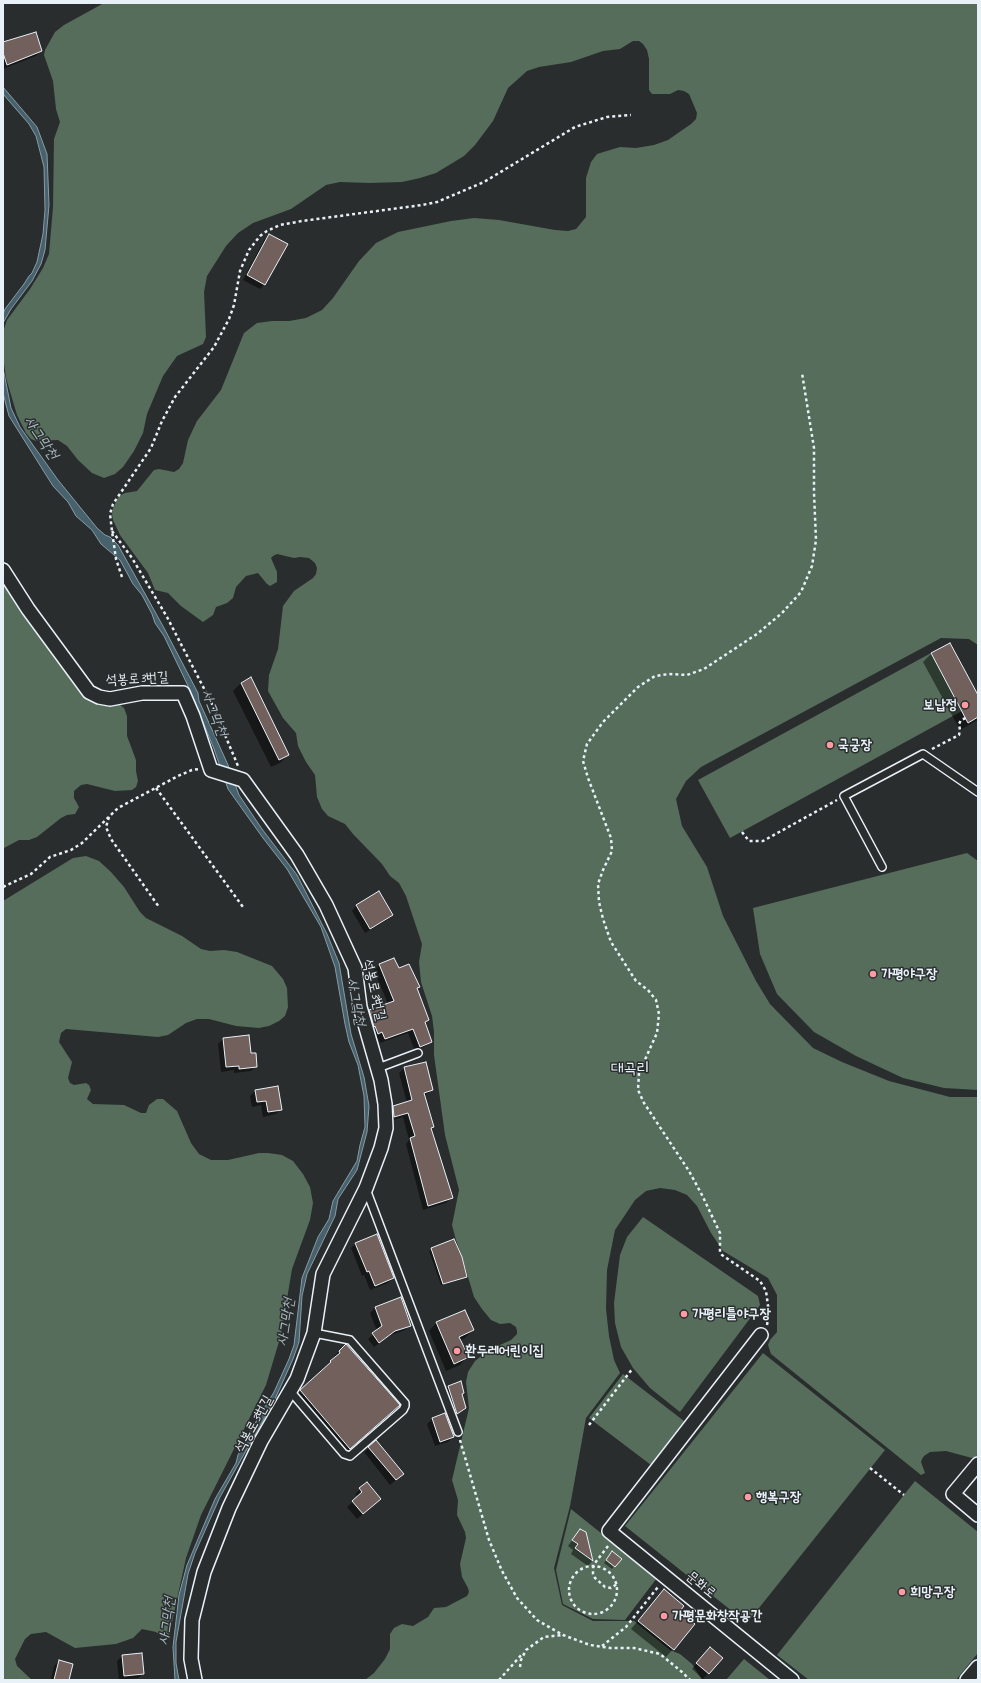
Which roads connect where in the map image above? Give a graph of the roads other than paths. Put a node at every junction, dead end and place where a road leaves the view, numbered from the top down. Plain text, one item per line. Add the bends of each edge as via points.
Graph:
1 (3, 570) edge
2 (978, 792) edge
3 (882, 867) dead end
4 (418, 1053) dead end
5 (378, 1068) junction
6 (366, 1188) junction
7 (314, 1333) junction
8 (761, 1335) road end
9 (291, 1392) junction
10 (458, 1432) road end
11 (978, 1464) edge
12 (978, 1515) edge
13 (978, 1666) edge
14 (195, 1680) edge
15 (792, 1680) edge
16 (967, 1680) edge

1 - 5 street, 석봉로3번길 via 28,609 90,692 110,699 142,693 183,693 211,770 243,780 297,855 326,905 354,968 360,1007
2 - 3 lane via 923,754 844,796
4 - 5 lane
5 - 6 street, 석봉로3번길 via 385,1104 386,1128 382,1148
6 - 7 street, 석봉로3번길 via 323,1274
6 - 10 lane
7 - 9 street, 석봉로3번길
7 - 9 lane via 350,1340 405,1406 350,1456 344,1454
8 - 15 street, 문화로 via 613,1534
9 - 14 street, 석봉로3번길 via 262,1440 204,1572 192,1620 191,1659
11 - 12 street via 953,1494
13 - 16 street

